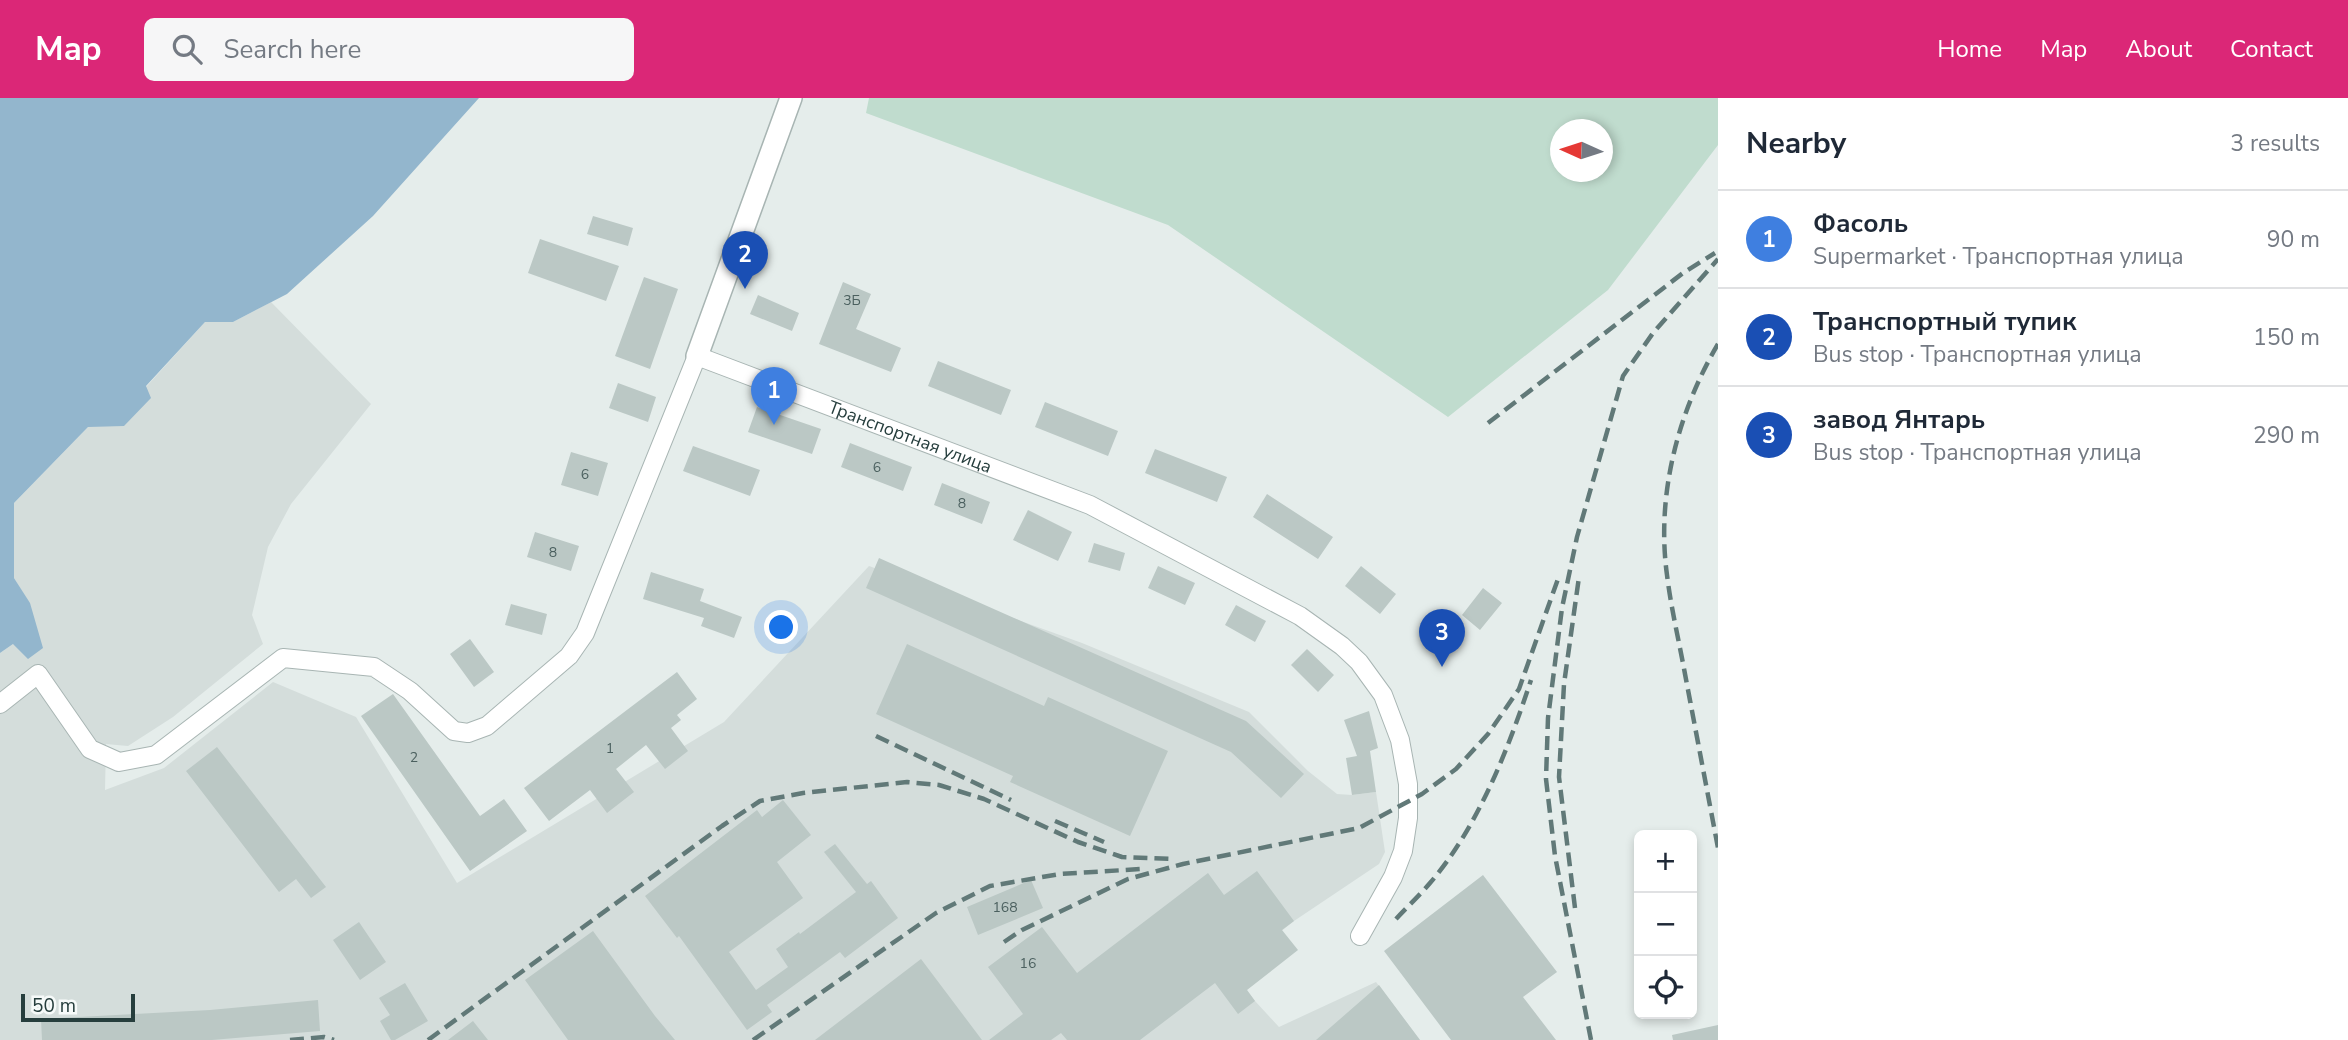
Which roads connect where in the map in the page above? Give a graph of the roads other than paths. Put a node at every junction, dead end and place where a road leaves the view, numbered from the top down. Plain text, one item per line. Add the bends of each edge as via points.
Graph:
1 (792, 98) edge
2 (697, 356) junction
3 (0, 704) edge
4 (1360, 936) dead end

1 - 2 street
2 - 3 street via 584,633 569,656 487,726 468,733 454,731 410,691 374,667 283,658 156,755 119,762 90,750 38,674
2 - 4 street, Транспортная улица via 1090,505 1300,616 1342,646 1383,695 1405,763 1408,818 1403,851

